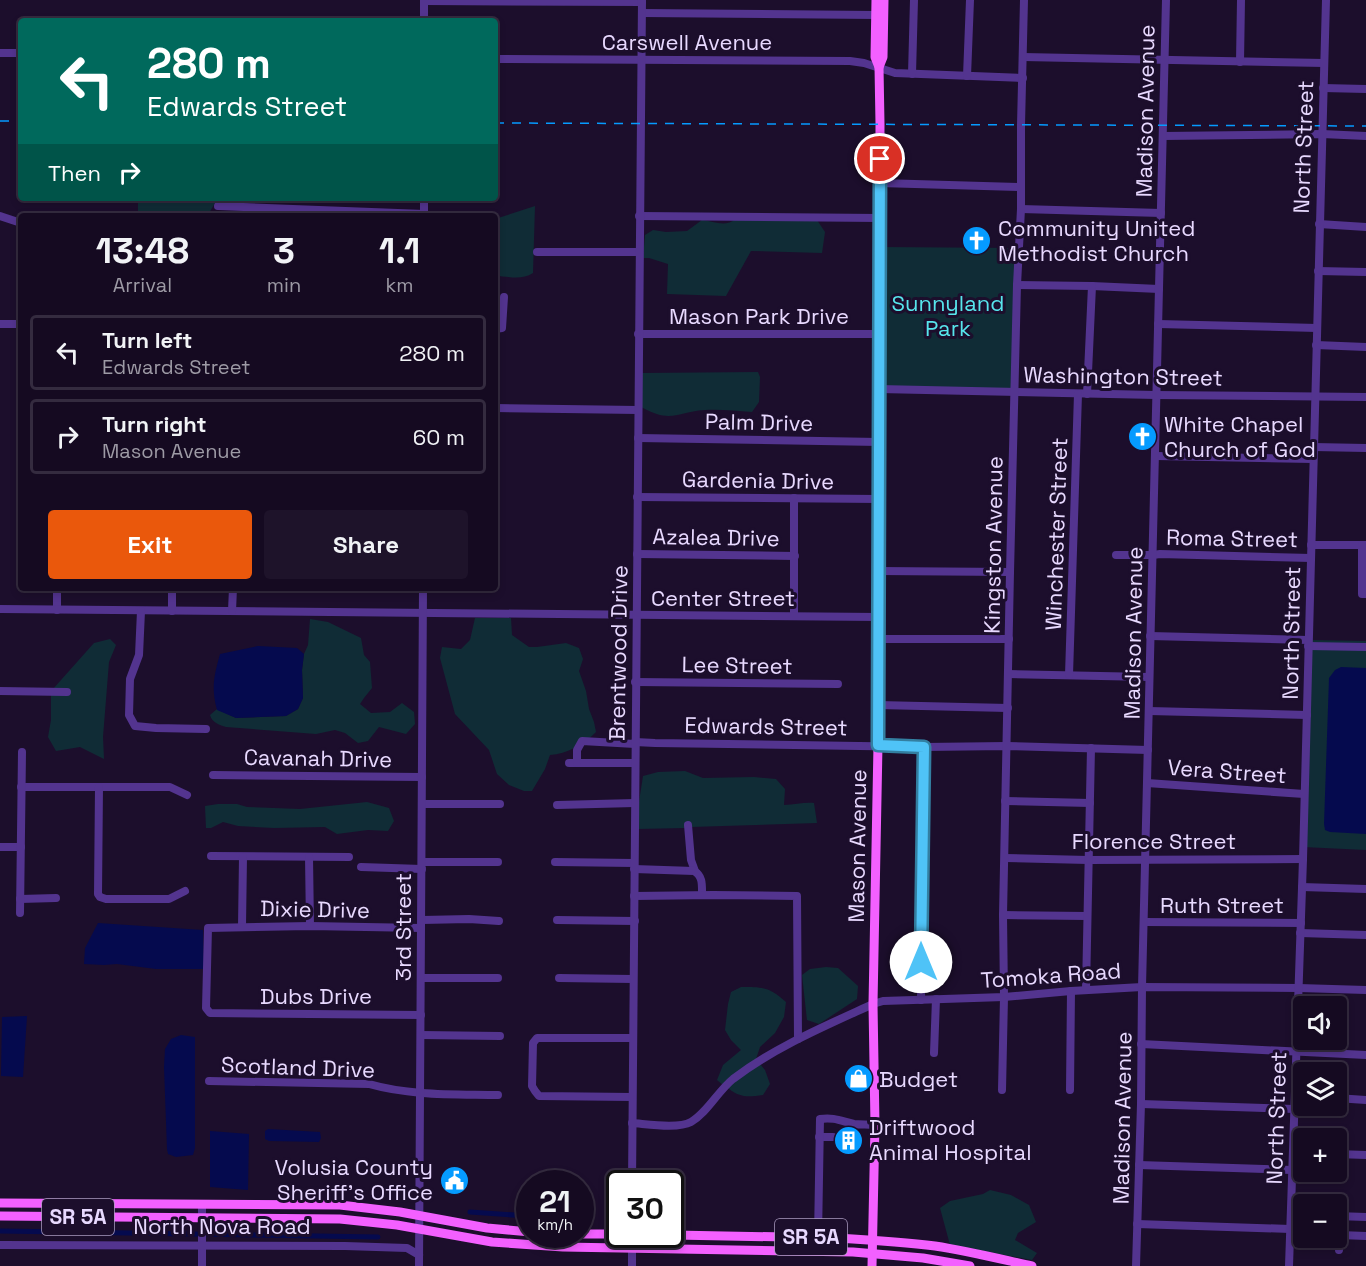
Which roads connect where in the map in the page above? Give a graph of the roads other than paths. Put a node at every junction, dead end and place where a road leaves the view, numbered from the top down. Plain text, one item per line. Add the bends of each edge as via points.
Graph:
1 (876, 0) edge
2 (884, 0) edge
3 (914, 0) edge
4 (970, 0) edge
5 (1024, 0) edge
6 (1166, 0) edge
7 (1240, 0) edge
8 (1326, 0) edge
9 (424, 1) edge
10 (522, 1) edge
11 (642, 1) edge
12 (642, 13) junction
13 (876, 15) junction
14 (424, 18) edge
15 (0, 52) edge
16 (18, 53) edge
17 (1023, 57) junction
18 (498, 59) edge
19 (642, 59) junction
20 (1164, 61) junction
21 (1240, 62) junction
22 (1324, 63) junction
23 (879, 67) junction
24 (912, 74) junction
25 (967, 76) junction
26 (1023, 78) junction
27 (1323, 88) junction
28 (1366, 89) edge
29 (1322, 134) junction
30 (1163, 136) junction
31 (1366, 136) edge
32 (880, 183) junction
33 (1021, 186) junction
34 (218, 206) dead end
35 (1021, 209) junction
36 (378, 213) edge
37 (1161, 213) junction
38 (0, 216) edge
39 (639, 216) junction
40 (880, 218) junction
41 (18, 222) edge
42 (1319, 224) junction
43 (1366, 227) edge
44 (537, 252) dead end
45 (639, 252) junction
46 (1318, 271) junction
47 (1366, 272) edge
48 (1017, 285) junction
49 (1092, 286) junction
50 (1159, 289) junction
51 (504, 297) dead end
52 (0, 324) edge
53 (18, 324) edge
54 (1158, 324) junction
55 (498, 328) edge
56 (1317, 328) junction
57 (638, 334) junction
58 (879, 334) junction
59 (1316, 345) junction
60 (1366, 347) edge
61 (879, 389) junction
62 (1014, 392) junction
63 (1082, 394) junction
64 (1156, 395) junction
65 (1314, 397) junction
66 (1366, 397) edge
67 (498, 408) edge
68 (638, 410) junction
69 (638, 438) junction
70 (879, 442) junction
71 (1313, 447) junction
72 (1366, 448) edge
73 (1156, 456) junction
74 (1312, 459) junction
75 (637, 497) junction
76 (794, 498) junction
77 (879, 499) junction
78 (1311, 545) junction
79 (1364, 545) edge
80 (637, 554) junction
81 (1116, 555) dead end
82 (1153, 555) junction
83 (795, 556) junction
84 (1311, 558) junction
85 (879, 571) junction
86 (1010, 572) junction
87 (57, 591) edge
88 (172, 591) edge
89 (233, 591) edge
90 (423, 591) edge
91 (1364, 594) edge
92 (0, 609) edge
93 (57, 610) junction
94 (141, 611) junction
95 (172, 611) junction
96 (232, 611) junction
97 (423, 612) junction
98 (636, 615) junction
99 (794, 616) junction
100 (879, 617) junction
101 (1150, 636) junction
102 (878, 639) junction
103 (1009, 639) junction
104 (1308, 643) junction
105 (1366, 647) edge
106 (1008, 674) junction
107 (1069, 675) junction
108 (1149, 676) junction
109 (635, 682) junction
110 (838, 684) dead end
111 (0, 691) edge
112 (67, 692) dead end
113 (878, 705) junction
114 (1008, 708) junction
115 (1149, 711) junction
116 (1307, 715) junction
117 (206, 729) dead end
118 (635, 743) junction
119 (878, 745) junction
120 (1007, 746) junction
121 (924, 747) junction
122 (1091, 748) junction
123 (1148, 750) junction
124 (22, 752) dead end
125 (634, 763) junction
126 (213, 775) dead end
127 (422, 777) junction
128 (1147, 783) junction
129 (21, 787) junction
130 (99, 787) junction
131 (1304, 794) junction
132 (187, 795) dead end
133 (1005, 801) junction
134 (635, 803) junction
135 (1090, 803) junction
136 (422, 804) junction
137 (500, 804) dead end
138 (557, 805) dead end
139 (688, 825) dead end
140 (0, 847) edge
141 (21, 847) junction
142 (211, 856) dead end
143 (243, 856) junction
144 (309, 857) junction
145 (349, 857) dead end
146 (1005, 858) junction
147 (1145, 859) junction
148 (1303, 859) junction
149 (1088, 860) junction
150 (498, 862) dead end
151 (555, 862) dead end
152 (422, 865) junction
153 (634, 866) junction
154 (361, 867) dead end
155 (695, 871) junction
156 (1302, 887) junction
157 (1366, 889) edge
158 (185, 891) dead end
159 (702, 895) junction
160 (634, 896) junction
161 (56, 898) dead end
162 (21, 899) junction
163 (21, 914) dead end
164 (1003, 915) junction
165 (1087, 916) junction
166 (557, 920) dead end
167 (499, 921) dead end
168 (635, 921) junction
169 (1144, 922) junction
170 (1301, 923) junction
171 (422, 924) junction
172 (242, 926) junction
173 (310, 926) junction
174 (1300, 933) junction
175 (1366, 935) edge
176 (421, 978) junction
177 (498, 978) dead end
178 (559, 978) dead end
179 (633, 979) junction
180 (1142, 987) junction
181 (1299, 988) junction
182 (1086, 990) junction
183 (1366, 990) edge
184 (1071, 991) junction
185 (1004, 997) junction
186 (936, 999) junction
187 (921, 1000) junction
188 (873, 1004) junction
189 (210, 1014) joint
190 (421, 1015) junction
191 (421, 1035) junction
192 (500, 1036) dead end
193 (632, 1038) junction
194 (798, 1039) junction
195 (1142, 1044) junction
196 (1296, 1051) junction
197 (934, 1053) dead end
198 (1366, 1055) edge
199 (1297, 1062) edge
200 (209, 1081) dead end
201 (1002, 1090) dead end
202 (1070, 1090) dead end
203 (420, 1094) junction
204 (498, 1095) dead end
205 (632, 1098) junction
206 (1347, 1099) edge
207 (1366, 1100) edge
208 (1141, 1104) junction
209 (1293, 1109) edge
210 (632, 1123) junction
211 (874, 1125) junction
212 (819, 1137) junction
213 (833, 1137) dead end
214 (1293, 1152) edge
215 (1347, 1154) edge
216 (1366, 1155) edge
217 (1139, 1165) junction
218 (632, 1170) edge
219 (1292, 1170) junction
220 (0, 1203) edge
221 (202, 1204) junction
222 (418, 1215) junction
223 (1291, 1215) joint
224 (0, 1216) edge
225 (1347, 1216) edge
226 (1366, 1217) edge
227 (202, 1220) junction
228 (1137, 1224) junction
229 (419, 1229) junction
230 (1290, 1229) junction
231 (516, 1230) edge
232 (684, 1236) edge
233 (732, 1236) junction
234 (1366, 1236) edge
235 (818, 1238) junction
236 (419, 1240) junction
237 (872, 1240) junction
238 (0, 1245) edge
239 (202, 1246) junction
240 (407, 1248) junction
241 (606, 1248) edge
242 (632, 1248) joint
243 (708, 1249) junction
244 (1340, 1250) dead end
245 (964, 1251) junction
246 (872, 1253) junction
247 (419, 1255) junction
248 (202, 1266) edge
249 (419, 1266) edge
250 (632, 1266) edge
251 (872, 1266) edge
252 (966, 1266) edge
253 (1032, 1266) edge
254 (1136, 1266) edge
255 (1289, 1266) edge

1 - 13 main road, Mason Avenue
2 - 23 main road, Mason Avenue via 883,57
3 - 24 street
4 - 25 street
5 - 17 street, Kingston Avenue
6 - 20 street, Madison Avenue
7 - 21 street
8 - 22 street, North Street
9 - 10 street
9 - 14 street
10 - 11 street
11 - 12 street, Brentwood Drive
12 - 13 street
12 - 19 street, Brentwood Drive
13 - 23 main road, Mason Avenue via 875,57
15 - 16 street
17 - 20 street
17 - 26 street, Kingston Avenue
18 - 19 street, Carswell Avenue
19 - 23 street, Carswell Avenue via 850,61
19 - 39 street, Brentwood Drive
20 - 21 street
20 - 30 street, Madison Avenue
21 - 22 street
22 - 27 street, North Street
23 - 24 street, Carswell Avenue
23 - 32 main road, Mason Avenue
24 - 25 street, Carswell Avenue
25 - 26 street, Carswell Avenue
26 - 33 street, Kingston Avenue
27 - 28 street
27 - 29 street, North Street
29 - 30 street
29 - 31 street
29 - 42 street, North Street
30 - 37 street, Madison Avenue
32 - 33 street
32 - 40 main road, Mason Avenue
33 - 35 street, Kingston Avenue
34 - 36 street
35 - 37 street
35 - 48 street, Kingston Avenue
37 - 50 street, Madison Avenue
38 - 41 street
39 - 40 street
39 - 45 street, Brentwood Drive
40 - 58 main road, Mason Avenue
42 - 43 street
42 - 46 street, North Street
44 - 45 street
45 - 57 street, Brentwood Drive
46 - 47 street
46 - 56 street, North Street
48 - 49 street
48 - 62 street, Kingston Avenue
49 - 50 street
49 - 63 street, Winchester Street
50 - 54 street, Madison Avenue
51 - 55 street via 502,328
52 - 53 street
54 - 56 street
54 - 64 street, Madison Avenue
56 - 59 street, North Street
57 - 58 street, Mason Park Drive
57 - 68 street, Brentwood Drive
58 - 61 main road, Mason Avenue
59 - 60 street
59 - 65 street, North Street
61 - 62 street, Washington Street
61 - 70 main road, Mason Avenue
62 - 63 street, Washington Street
62 - 86 street, Kingston Avenue
63 - 64 street, Washington Street
63 - 107 street, Winchester Street
64 - 65 street, Washington Street
64 - 73 street, Madison Avenue
65 - 66 street, Washington Street
65 - 71 street, North Street
67 - 68 street
68 - 69 street, Brentwood Drive
69 - 70 street, Palm Drive
69 - 75 street, Brentwood Drive
70 - 77 main road, Mason Avenue
71 - 72 street
71 - 74 street, North Street
73 - 74 street
73 - 82 street, Madison Avenue
74 - 78 street, North Street
75 - 76 street, Gardenia Drive
75 - 80 street, Brentwood Drive
76 - 77 street, Gardenia Drive
76 - 83 street
77 - 85 main road, Mason Avenue
78 - 79 street
78 - 84 street, North Street
79 - 91 street
80 - 83 street, Azalea Drive
80 - 98 street, Brentwood Drive
81 - 82 street, Roma Street
82 - 84 street, Roma Street
82 - 101 street, Madison Avenue
83 - 99 street
84 - 104 street, North Street
85 - 86 street
85 - 100 main road, Mason Avenue
86 - 103 street, Kingston Avenue
87 - 93 street
88 - 95 street
89 - 96 street
90 - 97 street, 3rd Street
92 - 93 street, Center Street
93 - 94 street, Center Street
94 - 95 street, Center Street
94 - 117 street via 139,655 130,679 129,715 135,726
95 - 96 street, Center Street
96 - 97 street, Center Street
97 - 98 street, Center Street
97 - 127 street, 3rd Street
98 - 99 street, Center Street
98 - 109 street, Brentwood Drive
99 - 100 street, Center Street
100 - 102 main road, Mason Avenue
101 - 104 street
101 - 108 street, Madison Avenue
102 - 103 street
102 - 113 main road, Mason Avenue
103 - 106 street, Kingston Avenue
104 - 105 street
104 - 116 street, North Street
106 - 107 street
106 - 114 street, Kingston Avenue
107 - 108 street
108 - 115 street, Madison Avenue
109 - 110 street, Lee Street
109 - 118 street, Brentwood Drive
111 - 112 street
113 - 114 street
113 - 119 main road, Mason Avenue
114 - 120 street, Kingston Avenue
115 - 116 street
115 - 123 street, Madison Avenue
116 - 131 street, North Street
118 - 119 street, Edwards Street
118 - 125 street, Brentwood Drive
118 - 125 street, Edwards Street via 582,741 573,763
119 - 121 street, Edwards Street
119 - 188 main road, Mason Avenue
120 - 121 street, Edwards Street
120 - 122 street, Edwards Street
120 - 133 street, Kingston Avenue
121 - 187 street
122 - 123 street, Edwards Street
122 - 135 street
123 - 128 street, Madison Avenue
124 - 129 street
125 - 134 street, Brentwood Drive
126 - 127 street, Cavanah Drive
127 - 136 street, 3rd Street
128 - 131 street, Vera Street
128 - 147 street, Madison Avenue
129 - 130 street
129 - 141 street
130 - 132 street via 170,787
130 - 158 street via 100,897 169,899
131 - 148 street, North Street
133 - 135 street
133 - 146 street, Kingston Avenue
134 - 138 street
134 - 153 street, Brentwood Drive
135 - 149 street
136 - 137 street
136 - 152 street, 3rd Street
139 - 155 street
140 - 141 street
141 - 162 street
142 - 143 street
143 - 144 street
143 - 172 street
144 - 145 street
144 - 173 street
146 - 149 street, Florence Street
146 - 164 street, Kingston Avenue
147 - 148 street, Florence Street
147 - 149 street, Florence Street
147 - 169 street, Madison Avenue
148 - 156 street, North Street
149 - 165 street
150 - 152 street
151 - 153 street
152 - 154 street
152 - 171 street, 3rd Street
153 - 155 street
153 - 160 street, Brentwood Drive
155 - 159 street via 702,880
156 - 157 street
156 - 170 street, North Street
159 - 160 street
159 - 194 street via 797,896
160 - 168 street, Brentwood Drive
161 - 162 street
162 - 163 street
164 - 165 street
164 - 185 street, Kingston Avenue
165 - 182 street
166 - 168 street
167 - 171 street, Dixie Drive via 469,919
168 - 179 street, Brentwood Drive
169 - 170 street, Ruth Street
169 - 180 street, Madison Avenue
170 - 174 street, North Street
171 - 173 street, Dixie Drive
171 - 176 street, 3rd Street
172 - 173 street, Dixie Drive
172 - 189 street, Dixie Drive via 207,927 206,1008
174 - 175 street, Ruth Street
174 - 181 street, North Street
176 - 177 street
176 - 190 street, 3rd Street
178 - 179 street
179 - 193 street, Brentwood Drive
180 - 181 street, Tomoka Road
180 - 182 street, Tomoka Road
180 - 195 street, Madison Avenue
181 - 183 street, Tomoka Road
181 - 196 street, North Street
182 - 184 street, Tomoka Road
184 - 185 street, Tomoka Road
184 - 202 street
185 - 186 street, Tomoka Road
185 - 201 street, Kingston Avenue
186 - 187 street, Tomoka Road
186 - 197 street
187 - 188 street, Tomoka Road
188 - 194 street, Tomoka Road
188 - 211 main road, Mason Avenue
189 - 190 street, Dubs Drive
190 - 191 street, 3rd Street
191 - 192 street
191 - 203 street, 3rd Street
193 - 205 street, Brentwood Drive
193 - 205 street via 537,1038 533,1043 532,1086 540,1096
194 - 210 street, Tomoka Road via 731,1081 691,1122
195 - 196 street
195 - 208 street, Madison Avenue
196 - 198 street
196 - 199 street, North Street
200 - 203 street, Scotland Drive via 369,1084
203 - 204 street, Scotland Drive
203 - 222 street, 3rd Street
205 - 210 street, Brentwood Drive
206 - 207 street
208 - 209 street
208 - 217 street, Madison Avenue
210 - 218 street, Brentwood Drive
211 - 212 street via 820,1119
211 - 237 main road, Mason Avenue
212 - 213 street
212 - 235 street
214 - 219 street, North Street
215 - 216 street
217 - 219 street
217 - 228 street, Madison Avenue
219 - 223 street, North Street
220 - 221 main road, North Nova Road / SR 5A
221 - 222 main road, North Nova Road / SR 5A via 340,1205
221 - 227 street
222 - 229 street, 3rd Street
222 - 231 main road, North Nova Road / SR 5A
223 - 230 street, North Street
224 - 227 main road, North Nova Road / SR 5A
225 - 226 street
227 - 229 main road, North Nova Road / SR 5A via 340,1219
227 - 239 street
228 - 230 street
228 - 254 street, Madison Avenue
229 - 236 street, 3rd Street
229 - 241 main road, North Nova Road / SR 5A via 506,1243
230 - 255 street, North Street
232 - 233 main road, SR 5A
233 - 235 main road, SR 5A
233 - 243 main road
234 - 244 street via 1340,1235
235 - 237 main road, SR 5A
236 - 240 street
236 - 247 street, 3rd Street
237 - 245 main road, SR 5A
237 - 246 main road, Mason Avenue
238 - 239 street, North Nova Road
239 - 240 street, North Nova Road
239 - 248 street
240 - 247 street
242 - 243 main road, North Nova Road / SR 5A
242 - 250 street
243 - 246 main road, North Nova Road / SR 5A
245 - 252 street
245 - 253 main road, SR 5A
246 - 251 main road, Mason Avenue
246 - 252 main road, North Nova Road / SR 5A
247 - 249 street, 3rd Street

